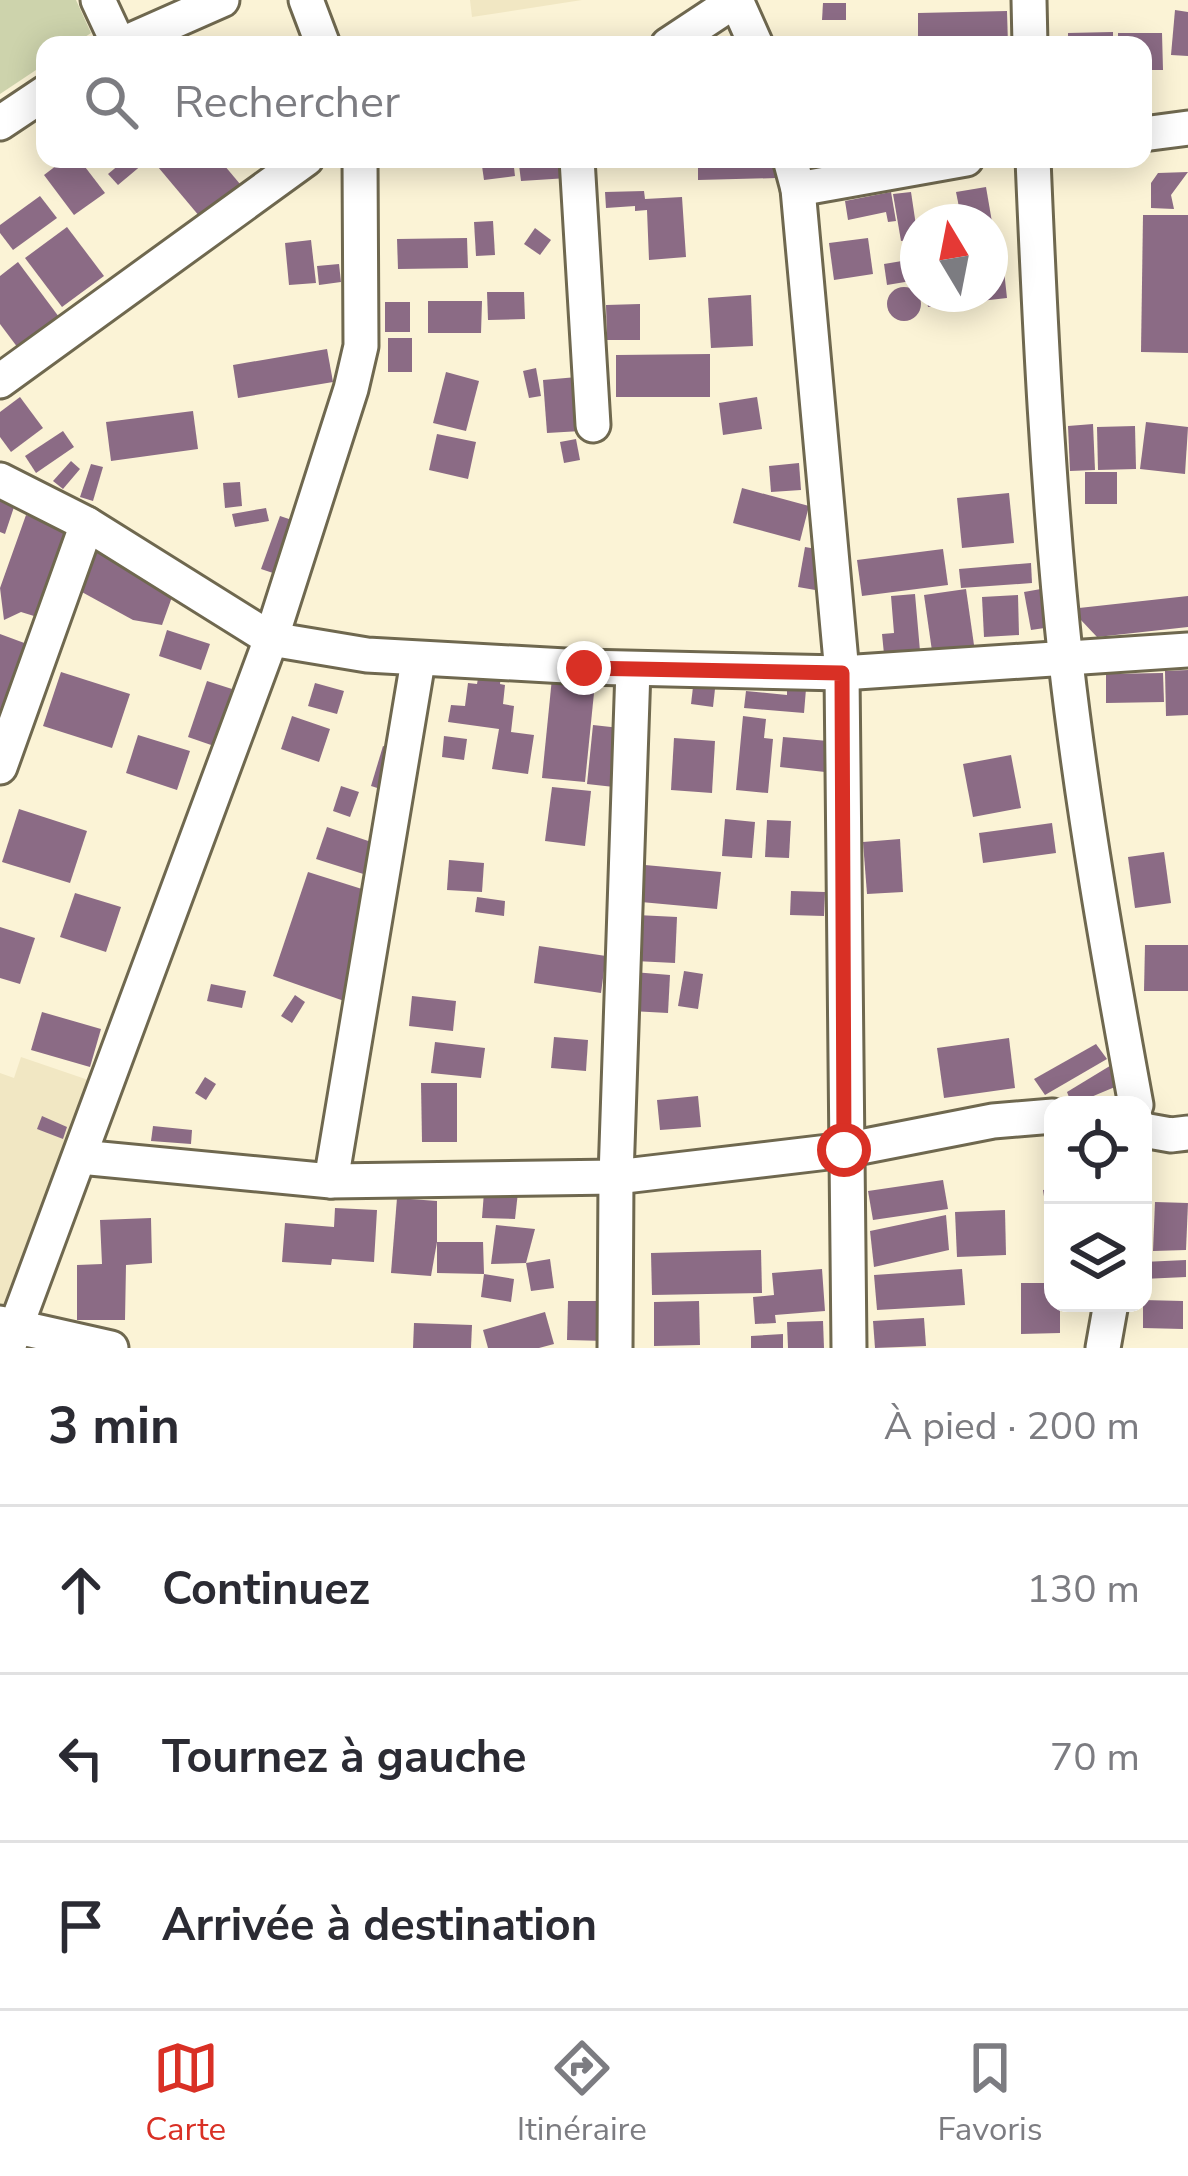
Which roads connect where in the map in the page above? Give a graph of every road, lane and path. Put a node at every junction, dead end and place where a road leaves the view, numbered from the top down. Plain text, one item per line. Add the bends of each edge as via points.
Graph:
1 (98, 0) edge
2 (222, 0) edge
3 (306, 0) edge
4 (1028, 0) edge
5 (116, 36) edge
6 (140, 36) edge
7 (320, 36) edge
8 (682, 36) edge
9 (752, 36) edge
10 (1030, 36) edge
11 (36, 99) edge
12 (0, 123) edge
13 (1188, 128) edge
14 (1152, 133) edge
15 (294, 168) edge
16 (360, 168) edge
17 (578, 168) edge
18 (863, 168) edge
19 (1033, 168) edge
20 (794, 174) edge
21 (0, 381) edge
22 (593, 425) dead end
23 (0, 480) edge
24 (87, 524) junction
25 (271, 638) junction
26 (1188, 650) edge
27 (1066, 659) junction
28 (418, 661) junction
29 (633, 669) junction
30 (842, 673) junction
31 (0, 767) edge
32 (1134, 1096) edge
33 (1044, 1117) edge
34 (1152, 1132) edge
35 (1188, 1133) edge
36 (844, 1150) junction
37 (80, 1157) junction
38 (616, 1177) junction
39 (331, 1180) junction
40 (1109, 1312) edge
41 (9, 1333) edge
42 (111, 1348) edge
43 (615, 1348) edge
44 (849, 1348) edge
45 (1103, 1348) edge

1 - 5 street
2 - 6 street
3 - 7 street
4 - 10 street
8 - 9 street via 736,0
11 - 12 street
13 - 14 street
15 - 21 street
16 - 25 street via 361,346
17 - 22 street
18 - 20 street
19 - 27 street
20 - 30 street
23 - 24 street
24 - 25 street
24 - 31 street
25 - 28 street
25 - 37 street
26 - 27 street
27 - 30 street
27 - 32 street
28 - 29 street
28 - 39 street
29 - 30 street
29 - 38 street
30 - 36 street
33 - 36 street
34 - 35 street
36 - 38 street
36 - 44 street
37 - 39 street
37 - 41 street
38 - 39 street
38 - 43 street
40 - 45 street
41 - 42 street

